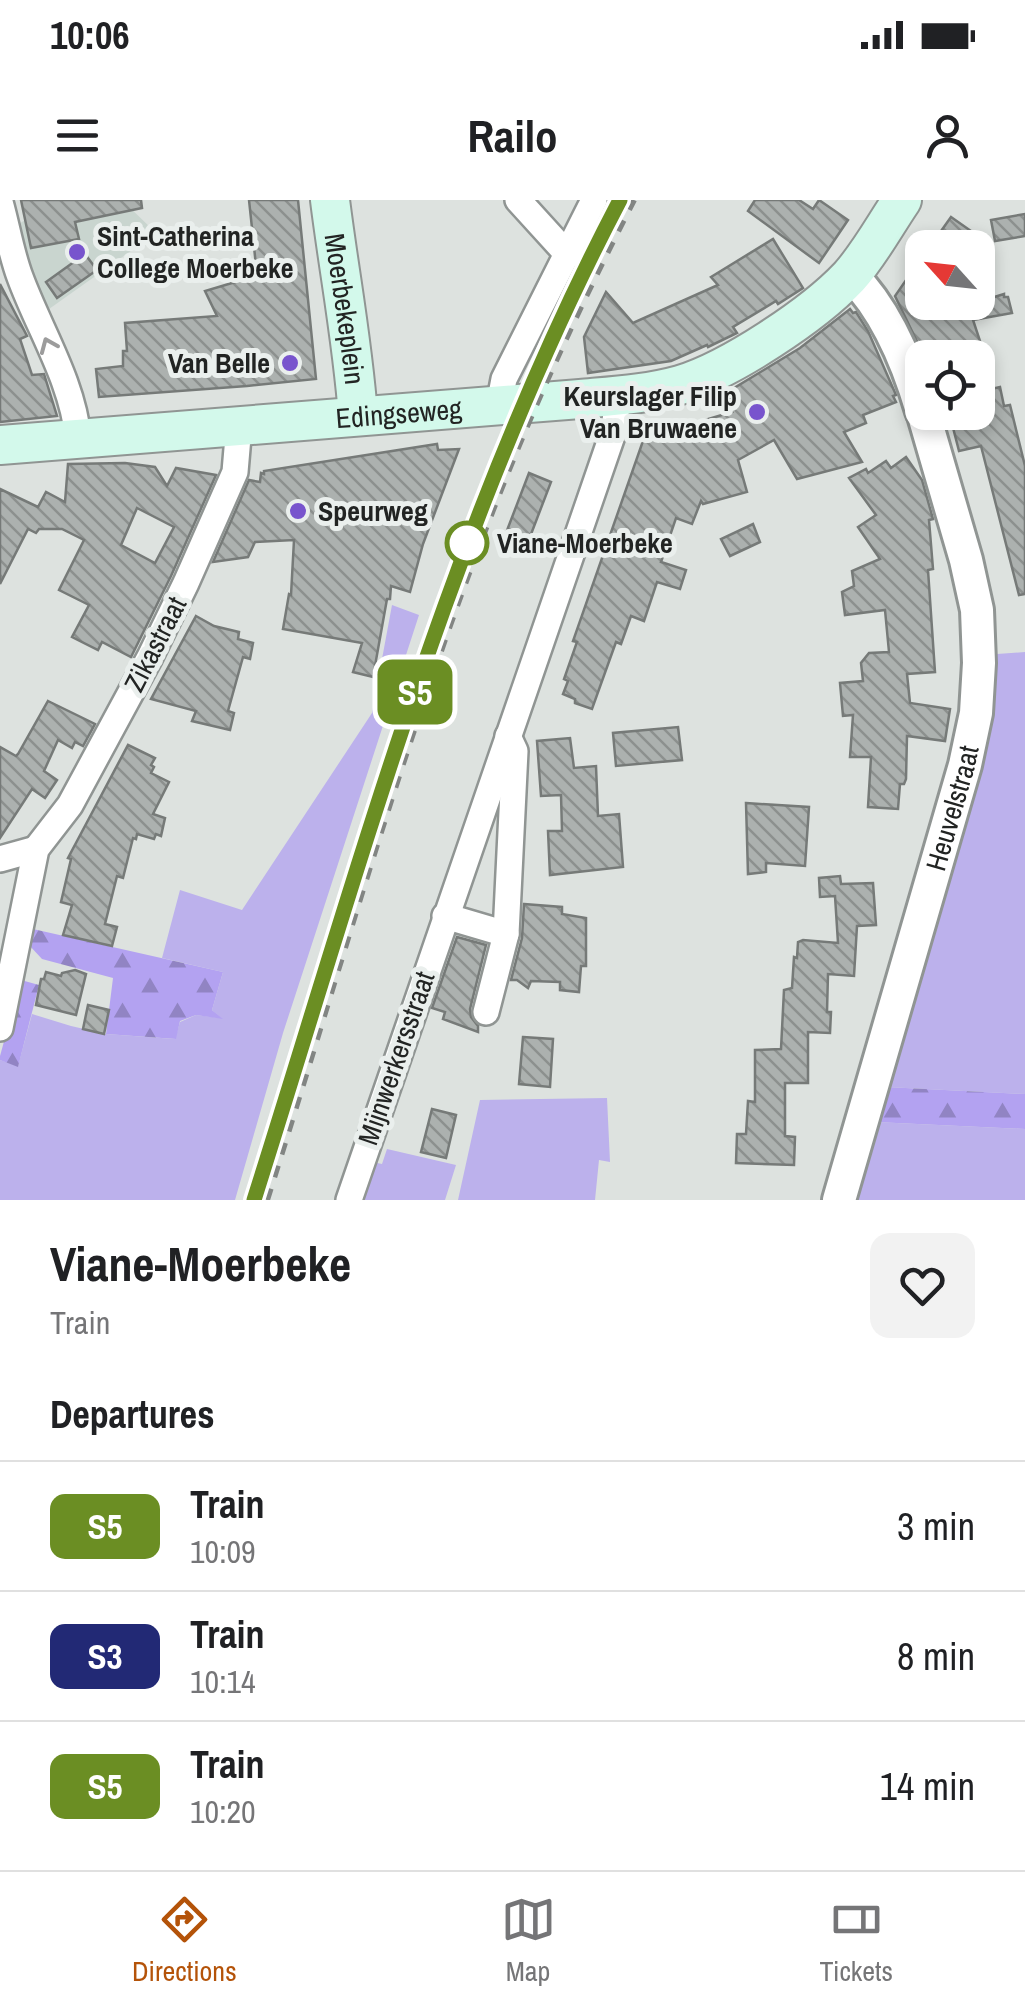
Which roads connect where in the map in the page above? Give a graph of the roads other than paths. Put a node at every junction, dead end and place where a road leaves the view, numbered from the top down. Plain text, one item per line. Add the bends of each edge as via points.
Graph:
1 (330, 200) edge
2 (518, 200) edge
3 (594, 200) edge
4 (902, 200) edge
5 (0, 202) edge
6 (568, 255) junction
7 (851, 275) junction
8 (905, 360) edge
9 (618, 396) junction
10 (499, 405) junction
11 (358, 416) junction
12 (239, 425) junction
13 (928, 430) edge
14 (78, 438) junction
15 (0, 445) edge
16 (508, 735) junction
17 (36, 849) junction
18 (0, 859) edge
19 (445, 916) junction
20 (506, 934) junction
21 (486, 1012) dead end
22 (0, 1028) edge
23 (348, 1200) edge
24 (838, 1200) edge

1 - 11 main road, Moerbekeplein
2 - 6 street
3 - 6 street
4 - 7 main road, Edingseweg
14 -> 5 street
6 - 10 street via 504,379
7 - 8 street, Heuvelstraat
7 - 9 main road, Edingseweg via 814,308 723,366 676,386
9 - 10 main road, Edingseweg
9 - 16 street, Mijnwerkersstraat via 614,430
10 - 11 main road, Edingseweg
11 - 12 main road, Edingseweg
12 - 14 main road, Edingseweg
12 - 17 street, Zikastraat via 235,472 186,583 70,804
13 - 24 street, Heuvelstraat via 977,610 976,713
14 - 15 main road, Edingseweg
16 - 19 street, Mijnwerkersstraat
16 - 20 street, Mijnwerkersstraat via 515,751
17 - 18 street
17 - 22 street, Zikastraat
19 - 20 street
19 - 23 street, Mijnwerkersstraat
20 - 21 street, Mijnwerkersstraat

